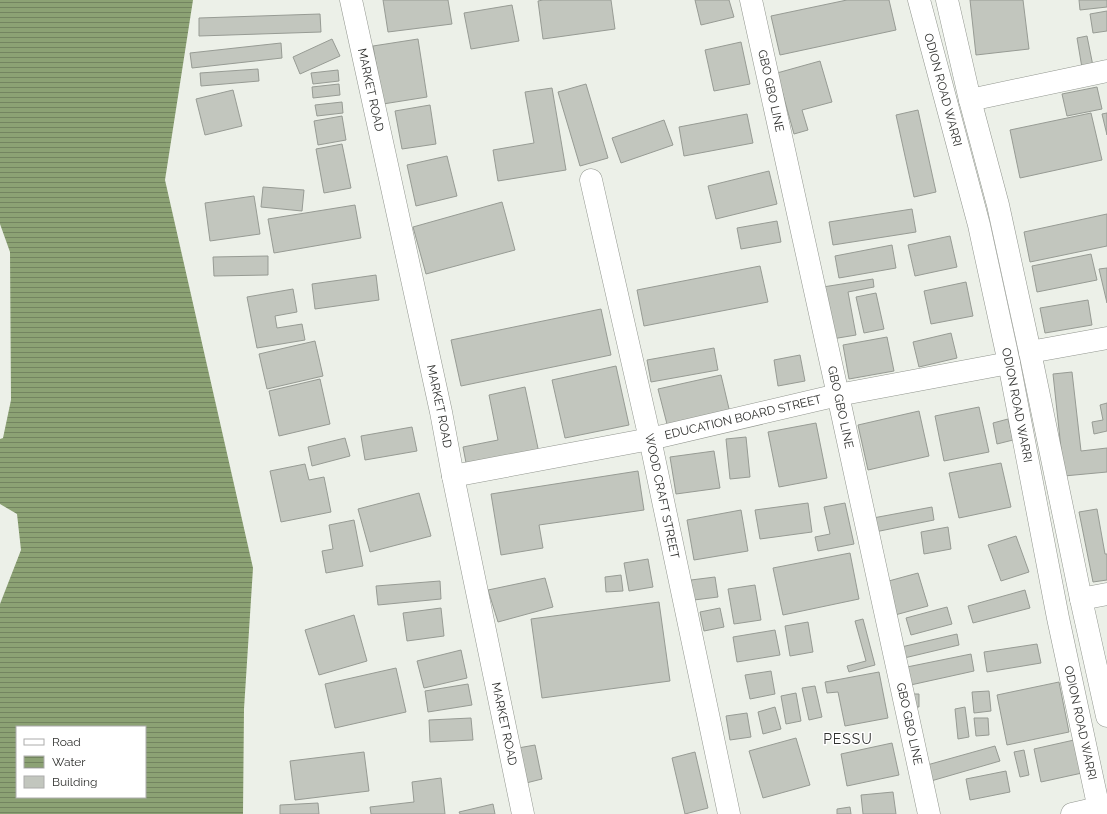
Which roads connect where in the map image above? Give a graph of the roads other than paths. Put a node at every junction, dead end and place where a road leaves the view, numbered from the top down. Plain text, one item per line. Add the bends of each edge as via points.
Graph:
1 (351, 0) edge
2 (751, 0) edge
3 (919, 0) edge
4 (947, 0) edge
5 (1107, 71) edge
6 (970, 100) junction
7 (591, 180) dead end
8 (1107, 338) edge
9 (1030, 352) junction
10 (1009, 363) junction
11 (838, 395) junction
12 (650, 439) junction
13 (453, 476) junction
14 (1107, 594) edge
15 (1081, 599) junction
16 (1107, 716) edge
17 (1099, 811) edge
18 (523, 814) edge
19 (729, 814) edge
20 (928, 814) edge
21 (1072, 814) edge

1 - 13 street, MARKET ROAD
2 - 11 street, GBO GBO LINE
3 - 10 street, ODION ROAD WARRI via 979,225
4 - 6 street, ODION ROAD WARRI
5 - 6 street
6 - 9 street, ODION ROAD WARRI via 998,204
7 - 12 street, WOOD CRAFT STREET
8 - 9 street
9 - 15 street, ODION ROAD WARRI
10 - 11 street, EDUCATION BOARD STREET
10 - 17 street, ODION ROAD WARRI via 1058,618
11 - 12 street, EDUCATION BOARD STREET
11 - 20 street, GBO GBO LINE
12 - 13 street, EDUCATION BOARD STREET
12 - 19 street, WOOD CRAFT STREET
13 - 18 street, MARKET ROAD
14 - 15 street
15 - 16 street, ODION ROAD WARRI
17 - 21 street

